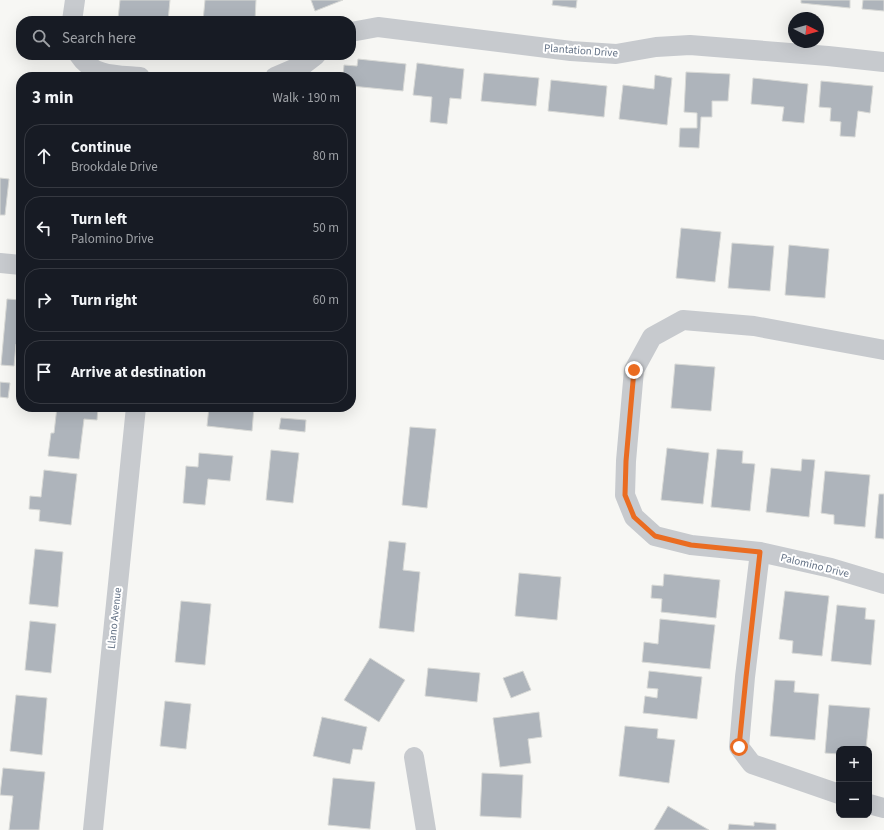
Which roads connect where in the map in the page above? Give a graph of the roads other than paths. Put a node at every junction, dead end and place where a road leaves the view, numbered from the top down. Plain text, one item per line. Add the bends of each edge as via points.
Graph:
1 (75, 0) edge
2 (73, 16) edge
3 (356, 31) edge
4 (83, 60) edge
5 (310, 60) edge
6 (884, 62) edge
7 (101, 72) edge
8 (287, 72) edge
9 (0, 263) edge
10 (16, 265) edge
11 (884, 350) edge
12 (135, 412) edge
13 (760, 552) junction
14 (884, 584) edge
15 (414, 758) dead end
16 (836, 793) edge
17 (872, 805) edge
18 (884, 808) edge
19 (93, 830) edge
20 (426, 830) edge

1 - 2 street
3 - 6 street, Plantation Drive via 378,28 571,52 616,54 656,47 690,45
4 - 7 street via 92,69
5 - 8 street
9 - 10 street
11 - 13 street, Palomino Drive via 754,326 683,320 652,337 634,370 625,495 634,517 655,536 691,545
12 - 19 street, Llano Avenue
13 - 14 street, Palomino Drive via 831,568
13 - 16 street via 739,747 752,764
15 - 20 street
17 - 18 street

